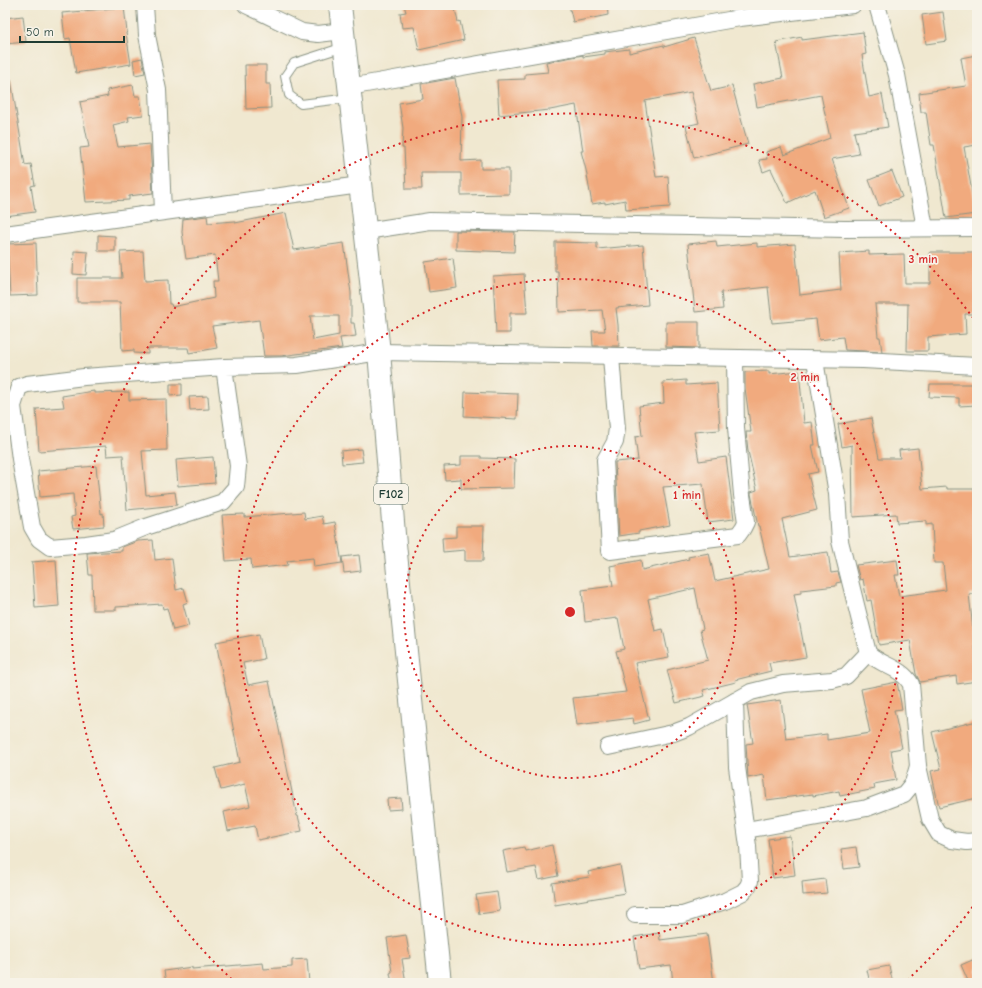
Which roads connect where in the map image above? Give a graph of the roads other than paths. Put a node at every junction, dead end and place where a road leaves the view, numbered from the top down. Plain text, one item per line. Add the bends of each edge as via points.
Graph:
1 (145, 5) edge
2 (246, 5) edge
3 (340, 5) edge
4 (853, 5) edge
5 (876, 5) edge
6 (344, 39) junction
7 (350, 92) junction
8 (360, 185) junction
9 (163, 212) junction
10 (925, 228) junction
11 (977, 228) edge
12 (366, 231) junction
13 (5, 234) edge
14 (379, 352) junction
15 (611, 357) junction
16 (735, 359) junction
17 (815, 360) junction
18 (977, 366) edge
19 (224, 368) junction
20 (12, 388) edge
21 (868, 653) junction
22 (735, 701) junction
23 (608, 747) dead end
24 (918, 766) junction
25 (746, 830) junction
26 (977, 841) edge
27 (635, 915) dead end
28 (440, 983) edge

1 - 9 street via 147,35 158,90
2 - 6 street via 302,32
3 - 6 main road, F102
4 - 7 street via 740,18
5 - 10 street via 897,75
6 - 7 main road, F102
6 - 7 lane via 294,63 285,76 289,95 301,104
7 - 8 main road, F102
8 - 9 street
8 - 12 main road, F102
9 - 13 street
10 - 11 street
10 - 12 street via 837,229 430,221
12 - 14 main road, F102
14 - 15 street
14 - 19 street via 298,365
14 - 28 main road, F102 via 394,534
15 - 16 street
15 - 16 street via 617,429 615,442 605,460 610,551 738,535 743,528 746,522 736,428
16 - 17 street
17 - 18 street
17 - 21 street via 836,488 840,541
19 - 20 street via 43,381
19 - 20 street via 238,466 236,487 223,502 114,540 86,544 50,547 39,539 32,527 20,459
21 - 22 street via 846,676 832,680 783,684 750,692
21 - 24 street via 876,660 901,672 911,684
22 - 23 street via 689,727 673,733
22 - 25 street via 737,767
24 - 25 street via 913,783 904,794 867,808
24 - 26 street via 930,819 939,834 952,840
25 - 27 street via 750,880 743,892 725,901 682,915

